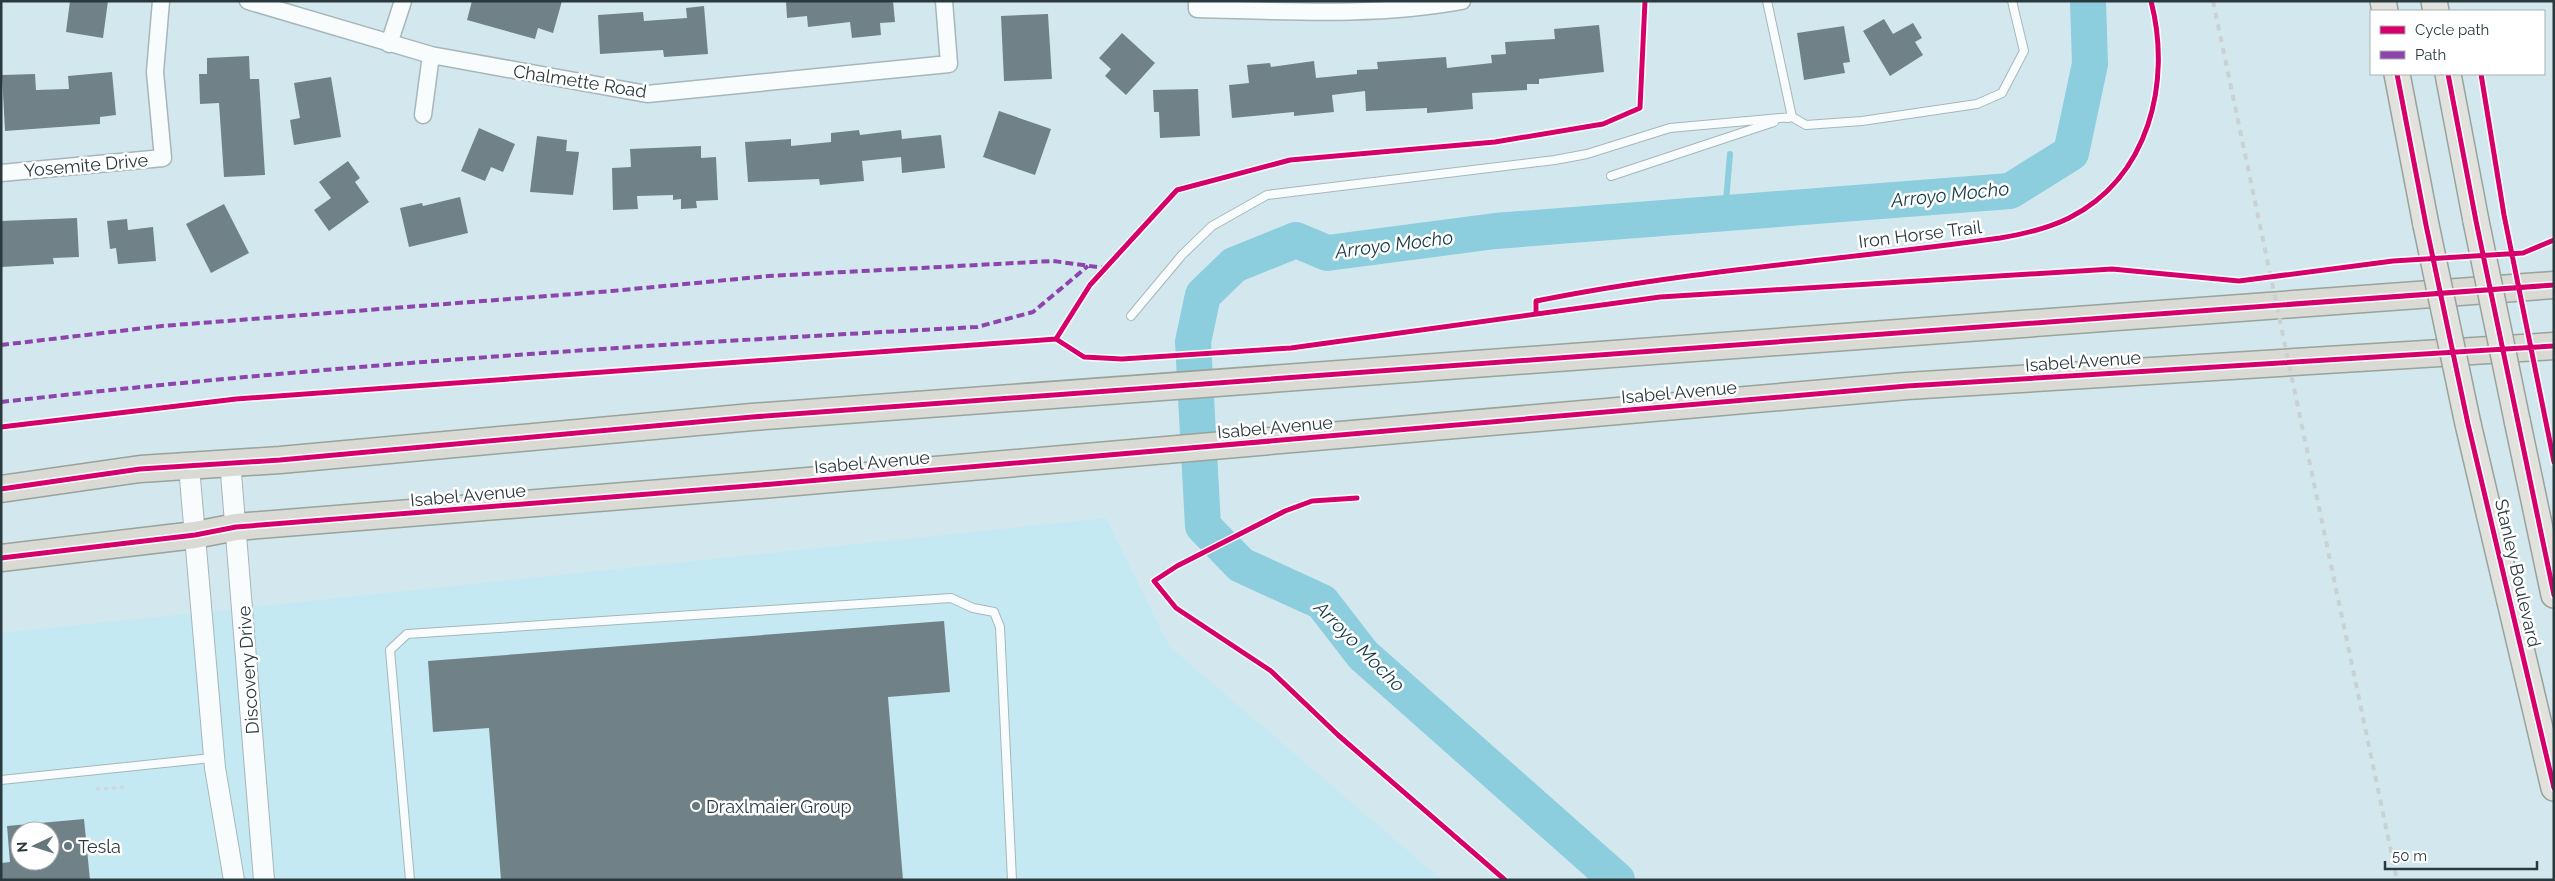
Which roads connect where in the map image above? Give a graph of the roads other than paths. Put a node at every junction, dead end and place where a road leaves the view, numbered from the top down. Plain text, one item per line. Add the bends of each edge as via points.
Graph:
1 (161, 1) edge
2 (248, 1) edge
3 (403, 1) edge
4 (944, 1) edge
5 (1462, 1) edge
6 (1767, 1) edge
7 (2012, 1) edge
8 (1197, 5) edge
9 (389, 44) junction
10 (431, 55) junction
11 (2397, 75) edge
12 (2448, 75) edge
13 (423, 115) dead end
14 (1792, 117) junction
15 (1, 173) edge
16 (1611, 176) dead end
17 (2554, 285) edge
18 (1131, 316) dead end
19 (2554, 346) edge
20 (230, 461) junction
21 (189, 467) junction
22 (1, 489) edge
23 (236, 527) junction
24 (195, 535) junction
25 (1, 558) edge
26 (2554, 595) edge
27 (214, 758) junction
28 (1, 780) edge
29 (2554, 788) edge
30 (234, 880) edge
31 (264, 880) edge
32 (410, 880) edge
33 (1012, 880) edge

1 - 15 street, Yosemite Drive via 154,72 163,158
2 - 9 street, Chalmette Road
3 - 9 street
4 - 10 street, Chalmette Road via 949,64 647,94
5 - 8 street via 1433,7 1370,12
6 - 14 lane
7 - 14 lane via 2024,51 2002,93 1977,104 1862,122 1806,125
9 - 10 street, Chalmette Road
10 - 13 street
11 - 29 main road, Stanley Boulevard, bridge via 2468,424
12 - 26 main road, Stanley Boulevard, bridge
14 - 16 lane
14 - 18 lane via 1670,128 1587,154 1555,160 1267,195 1212,226 1182,254
17 - 20 highway via 752,417 280,460
19 - 23 highway, Isabel Avenue via 1907,386
20 - 21 highway
20 - 23 street, Discovery Drive
21 - 22 highway via 140,469
21 - 24 street
23 - 24 highway, Isabel Avenue
23 - 31 street, Discovery Drive
24 - 25 highway, Isabel Avenue
24 - 27 street
27 - 28 lane
27 - 30 street
32 - 33 lane via 390,650 407,634 952,598 973,608 994,612 1000,627

